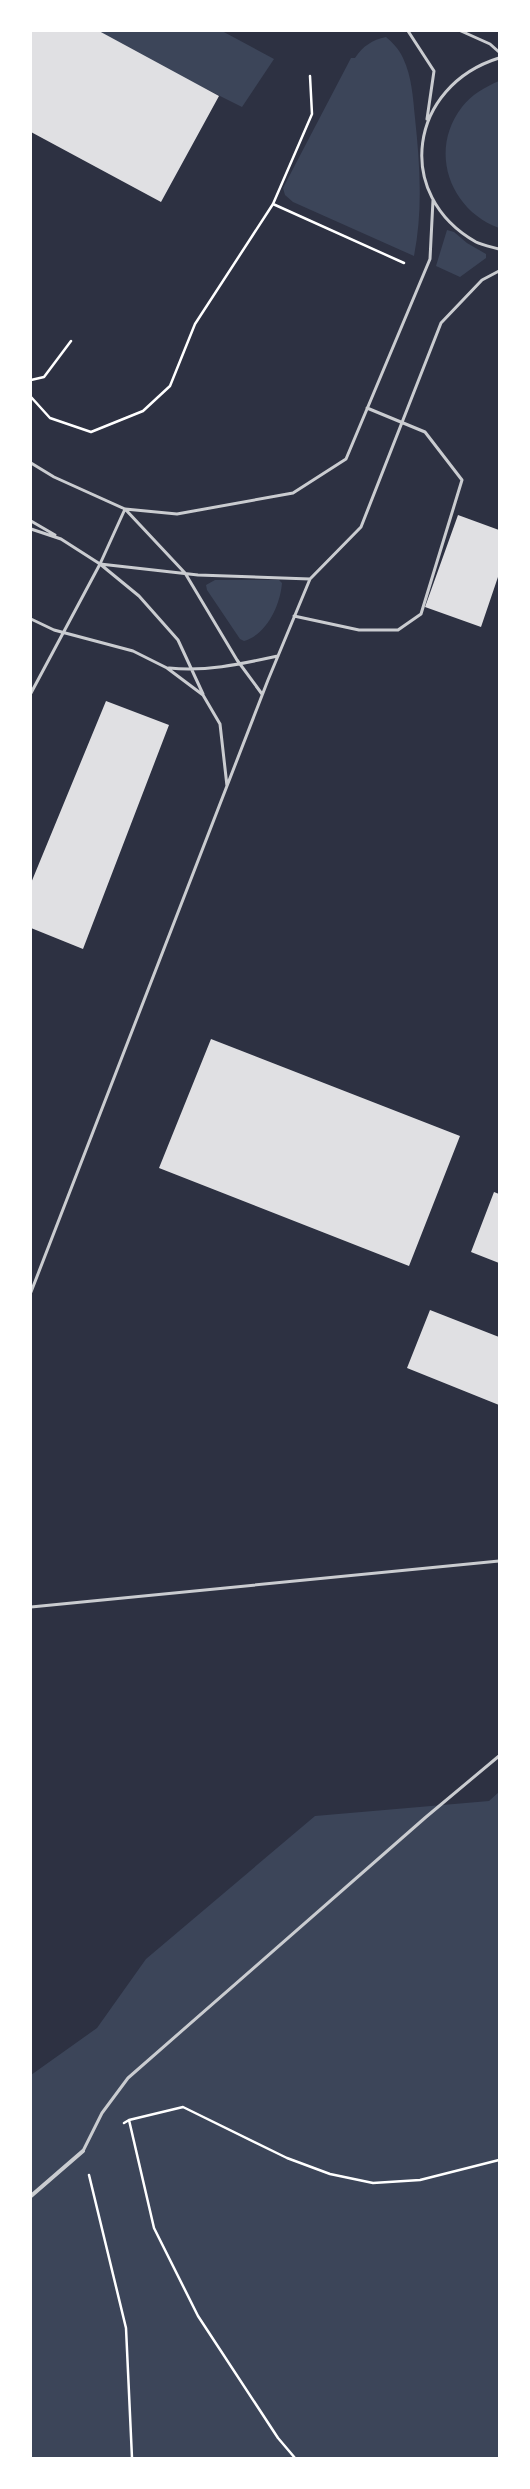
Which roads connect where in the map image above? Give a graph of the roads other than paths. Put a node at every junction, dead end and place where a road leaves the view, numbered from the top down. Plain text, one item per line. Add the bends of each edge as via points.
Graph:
1 (408, 31) edge
2 (461, 31) edge
3 (499, 52) edge
4 (499, 58) edge
5 (427, 122) junction
6 (433, 200) junction
7 (499, 249) edge
8 (499, 271) edge
9 (367, 408) junction
10 (402, 421) junction
11 (31, 463) edge
12 (125, 509) junction
13 (31, 521) edge
14 (31, 529) edge
15 (61, 539) junction
16 (100, 564) junction
17 (185, 573) junction
18 (310, 579) junction
19 (294, 616) junction
20 (31, 619) edge
21 (65, 634) junction
22 (278, 656) junction
23 (241, 664) junction
24 (167, 668) junction
25 (192, 670) junction
26 (31, 693) edge
27 (262, 694) junction
28 (204, 695) junction
29 (227, 787) junction
30 (31, 1292) edge
31 (499, 1561) edge
32 (31, 1607) edge
33 (499, 1756) edge
34 (83, 2150) joint
35 (31, 2196) edge

1 - 5 lane via 434,71
2 - 3 lane via 490,44
4 - 5 lane via 479,64 457,79 439,98
5 - 6 lane via 422,155 424,175
6 - 7 lane via 452,225 477,242
6 - 9 lane via 430,259
8 - 10 lane via 482,280 441,323
9 - 10 lane
9 - 12 lane via 346,459 293,493 177,514
10 - 18 lane via 361,527
10 - 19 lane via 424,432 462,480 421,614 398,630 359,630
11 - 12 lane via 54,477
12 - 16 lane
12 - 17 lane
13 - 15 lane
14 - 15 lane
15 - 16 lane
16 - 17 lane
16 - 21 lane
16 - 25 lane via 139,596 178,640
17 - 18 lane
17 - 23 lane
18 - 19 lane
19 - 22 lane
20 - 21 lane
21 - 24 lane via 133,651
21 - 26 lane
22 - 23 lane
22 - 27 lane
23 - 25 lane
23 - 27 lane
24 - 25 lane
24 - 28 lane
25 - 28 lane
27 - 29 lane
28 - 29 lane via 220,724
29 - 30 lane
31 - 32 lane
33 - 34 lane via 128,2078 102,2113
34 - 35 street

